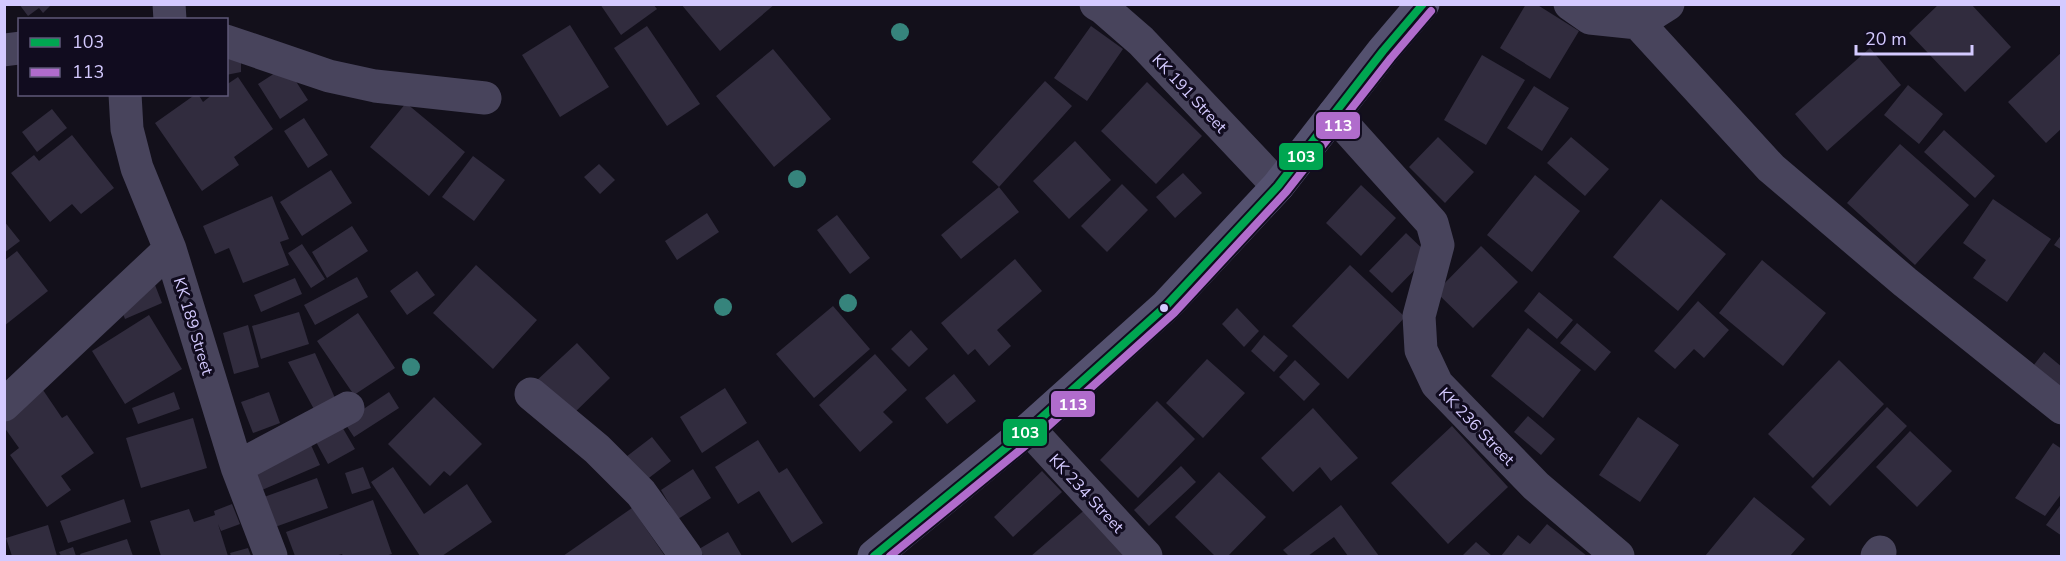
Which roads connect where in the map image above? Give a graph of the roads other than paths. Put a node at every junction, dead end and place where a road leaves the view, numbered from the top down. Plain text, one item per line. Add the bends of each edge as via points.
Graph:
1 (1096, 4) edge
2 (1423, 4) edge
3 (1570, 4) edge
4 (1668, 4) edge
5 (1638, 23) junction
6 (228, 42) edge
7 (126, 96) edge
8 (485, 98) dead end
9 (1334, 114) junction
10 (1278, 186) junction
11 (170, 249) junction
12 (531, 394) dead end
13 (4, 405) edge
14 (348, 408) dead end
15 (2061, 408) edge
16 (1029, 429) junction
17 (237, 467) junction
18 (271, 556) edge
19 (686, 556) edge
20 (874, 556) edge
21 (1146, 556) edge
22 (1618, 556) edge

1 - 10 street, KK 191 Street via 1141,41
2 - 9 main road
3 - 5 street via 1590,18
4 - 5 street
5 - 15 street via 1771,168
6 - 8 street via 329,76 375,86
7 - 11 street, KK 189 Street via 127,129 137,168
9 - 10 main road
9 - 22 street, KK 236 Street via 1432,224 1438,245 1419,316 1421,350 1437,384 1536,486
10 - 16 main road via 1166,306
11 - 13 street
11 - 17 street, KK 189 Street
12 - 19 street via 597,449 641,493
14 - 17 street
16 - 20 main road
16 - 21 street, KK 234 Street
17 - 18 street, KK 189 Street

